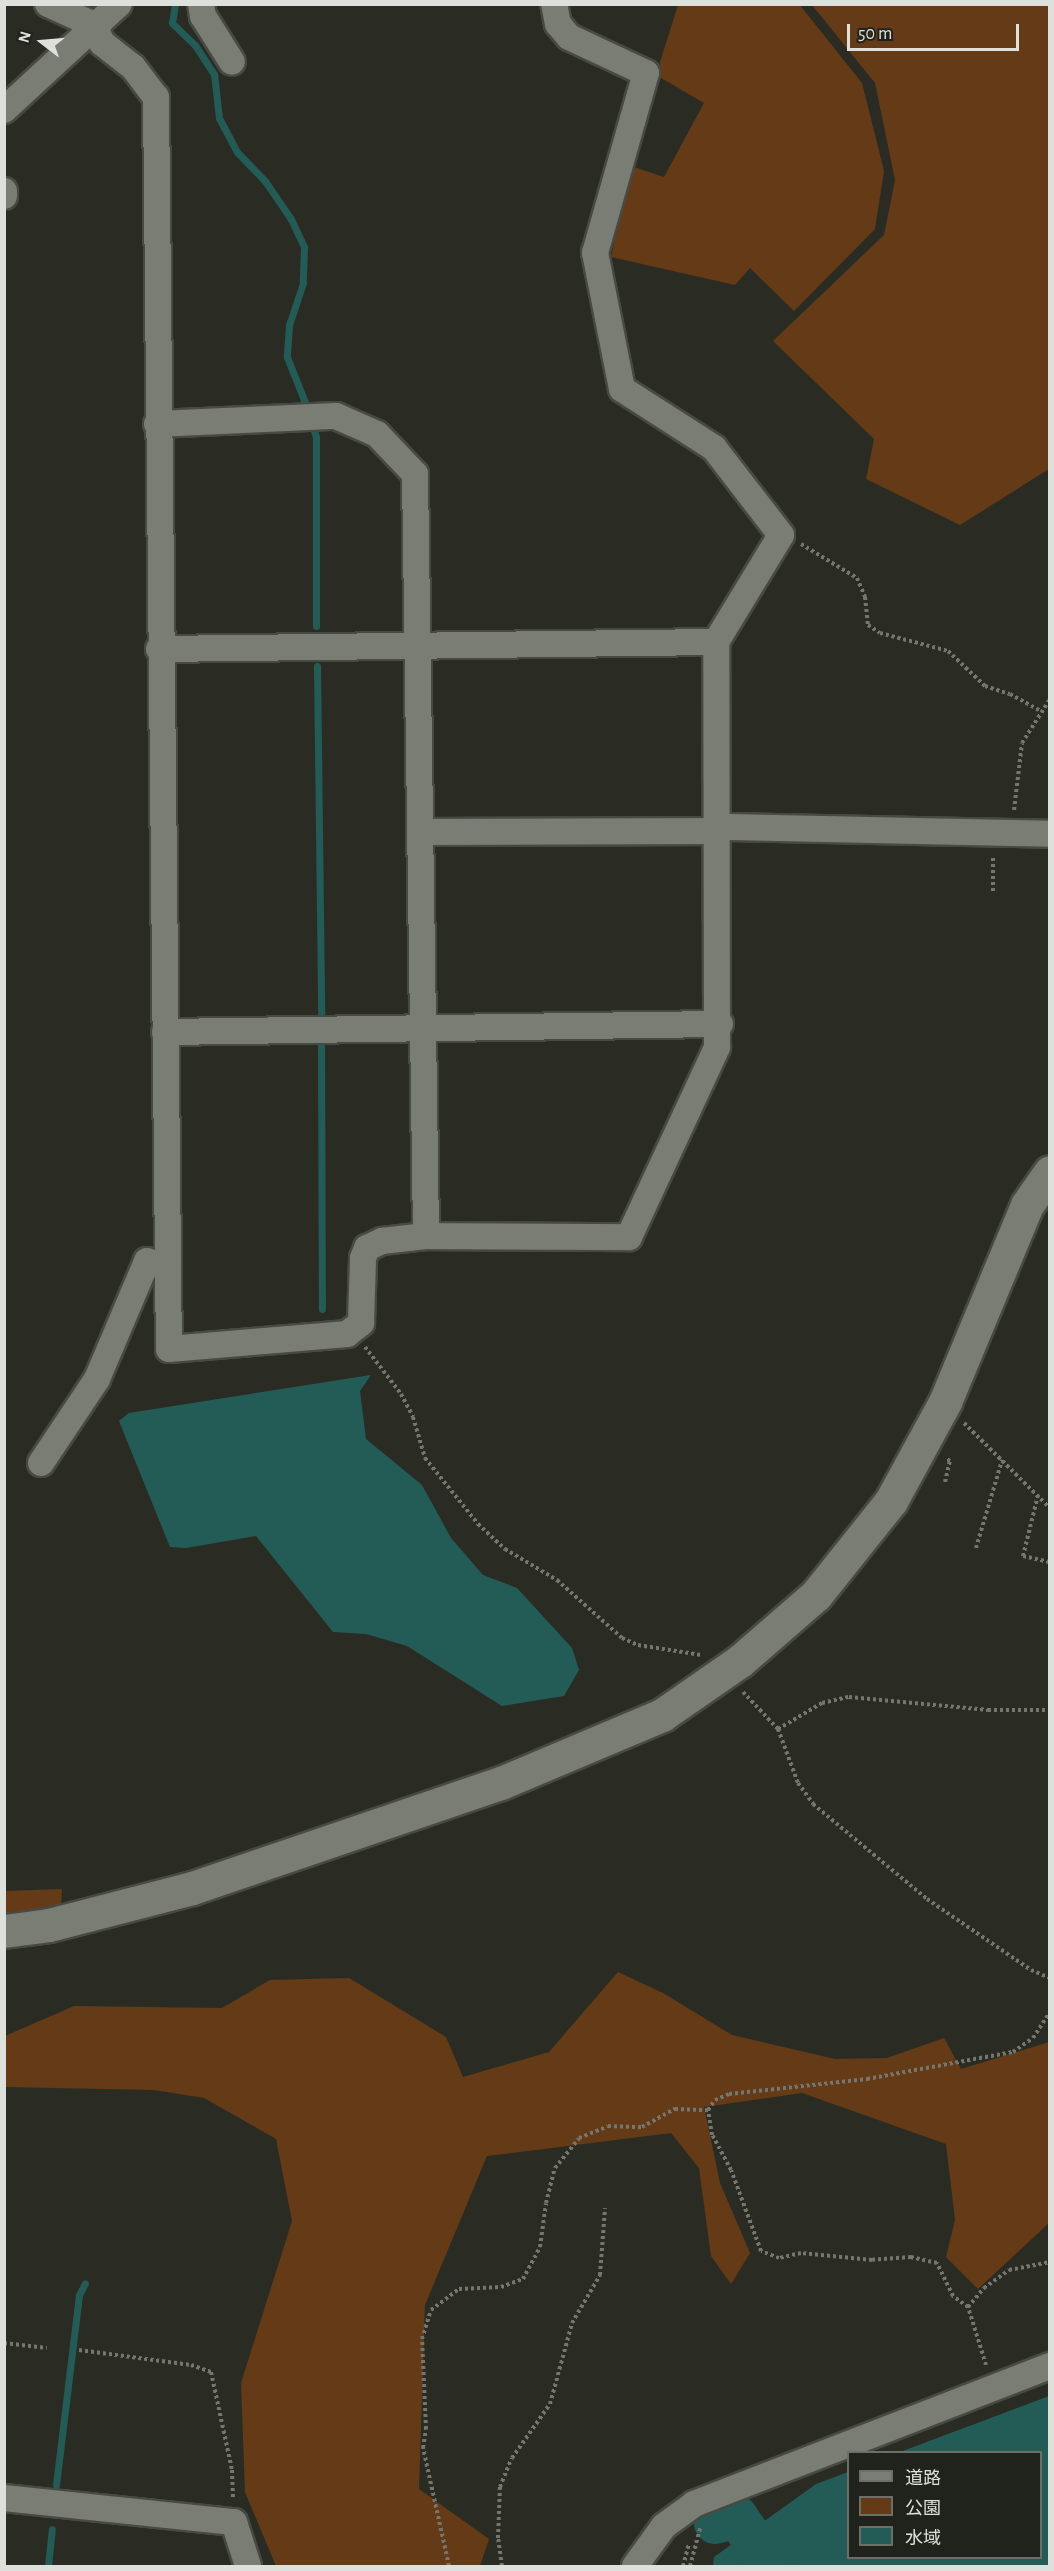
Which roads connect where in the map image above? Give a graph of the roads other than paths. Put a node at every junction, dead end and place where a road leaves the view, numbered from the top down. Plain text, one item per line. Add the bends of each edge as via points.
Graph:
1 (48, 4) edge
2 (119, 4) edge
3 (201, 4) edge
4 (554, 4) edge
5 (94, 25) junction
6 (232, 62) dead end
7 (4, 110) edge
8 (4, 191) edge
9 (4, 196) edge
10 (158, 424) junction
11 (716, 642) junction
12 (415, 644) junction
13 (159, 649) junction
14 (718, 831) junction
15 (420, 832) junction
16 (1050, 834) edge
17 (720, 1024) junction
18 (424, 1027) junction
19 (165, 1032) junction
20 (1050, 1172) edge
21 (426, 1236) junction
22 (166, 1267) junction
23 (41, 1463) dead end
24 (4, 1931) edge
25 (1050, 2366) edge
26 (4, 2498) edge
27 (248, 2566) edge
28 (635, 2566) edge

1 - 5 street
2 - 5 street
3 - 6 street
4 - 11 street via 558,24 569,37 646,73 595,253 622,389 714,448 781,535
5 - 7 street
5 - 10 street via 102,43 133,67 156,98
8 - 9 street
10 - 12 street via 336,416 377,434 415,474
10 - 13 street
11 - 12 street
11 - 14 street
12 - 13 street
12 - 15 street
13 - 19 street
14 - 15 street
14 - 16 street via 729,827
14 - 17 street
15 - 18 street
17 - 18 street
17 - 21 street via 717,1047 629,1237
18 - 19 street
18 - 21 street
19 - 22 street
20 - 24 street via 1027,1205 945,1402 891,1501 816,1595 723,1672 662,1715 501,1783 192,1888 49,1925
21 - 22 street via 382,1241 367,1248 363,1258 361,1323 352,1330 169,1349
22 - 23 street via 147,1261 97,1379
25 - 28 street via 694,2504 664,2526
26 - 27 street via 234,2522

